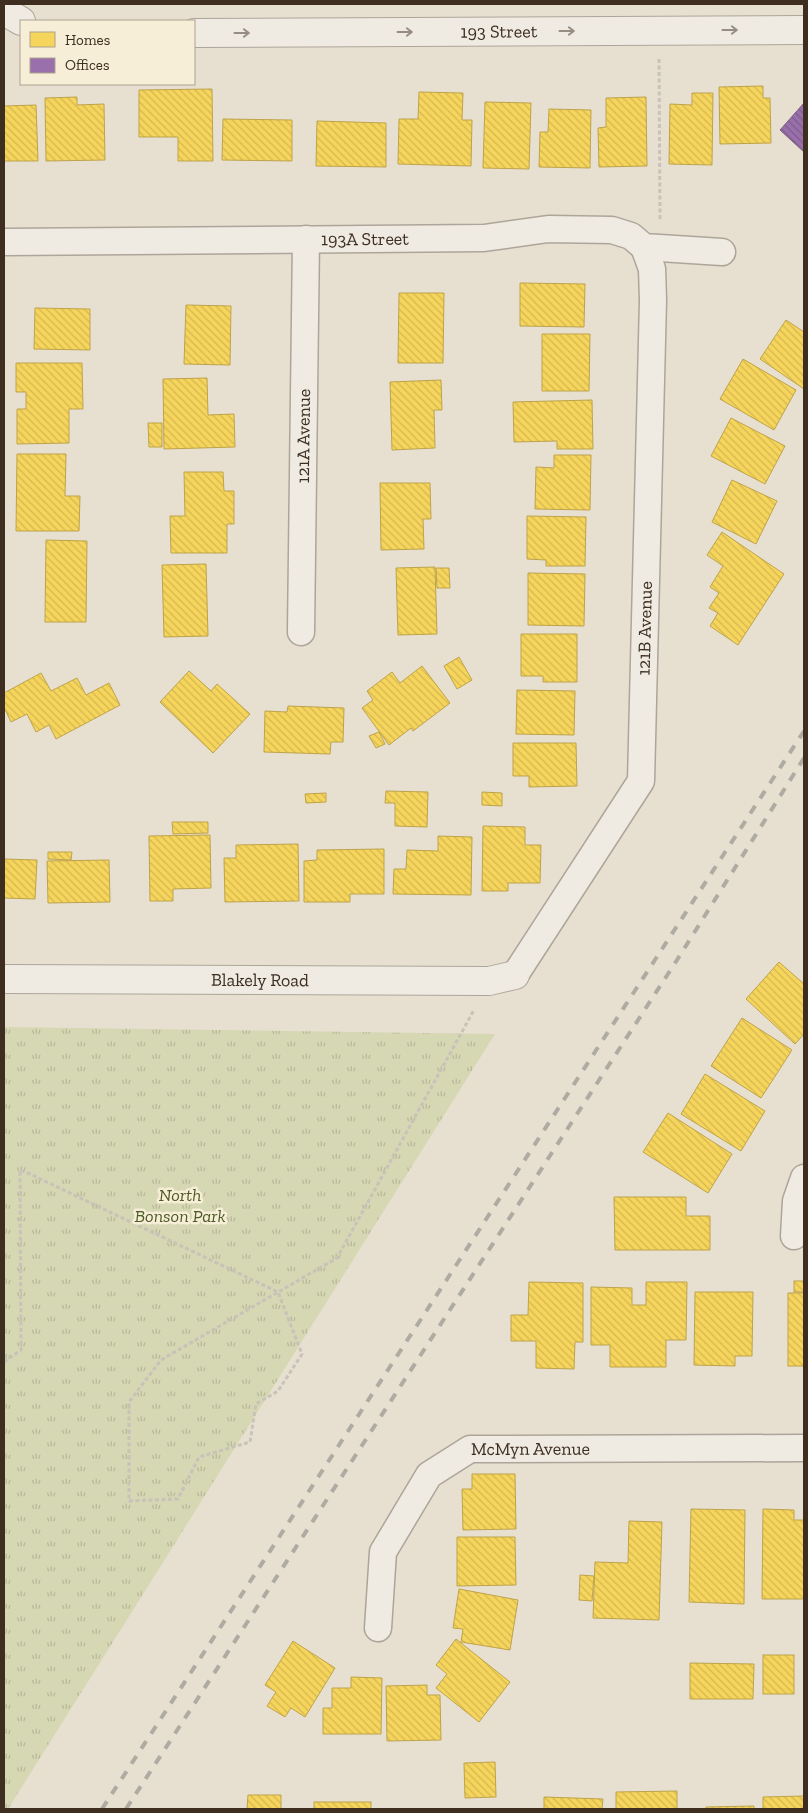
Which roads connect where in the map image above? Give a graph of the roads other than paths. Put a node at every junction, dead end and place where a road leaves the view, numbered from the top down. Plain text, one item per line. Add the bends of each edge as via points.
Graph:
1 (8, 4) edge
2 (4, 6) edge
3 (4, 11) edge
4 (20, 20) edge
5 (804, 30) edge
6 (195, 33) edge
7 (306, 239) junction
8 (4, 242) edge
9 (652, 248) junction
10 (722, 252) dead end
11 (301, 632) dead end
12 (502, 978) joint
13 (4, 979) edge
14 (804, 1178) edge
15 (794, 1236) dead end
16 (804, 1448) edge
17 (378, 1628) dead end

1 - 2 street
3 - 4 street
6 -> 5 street, 193 Street
7 - 8 street, 193A Street
7 - 9 street, 193A Street via 484,238 548,228 612,230
7 - 11 street, 121A Avenue
9 - 10 street, 193A Street
9 - 12 street, 121B Avenue via 641,781
12 - 13 street, Blakely Road
14 - 15 street via 796,1201
16 - 17 street, McMyn Avenue via 470,1449 429,1475 383,1552

